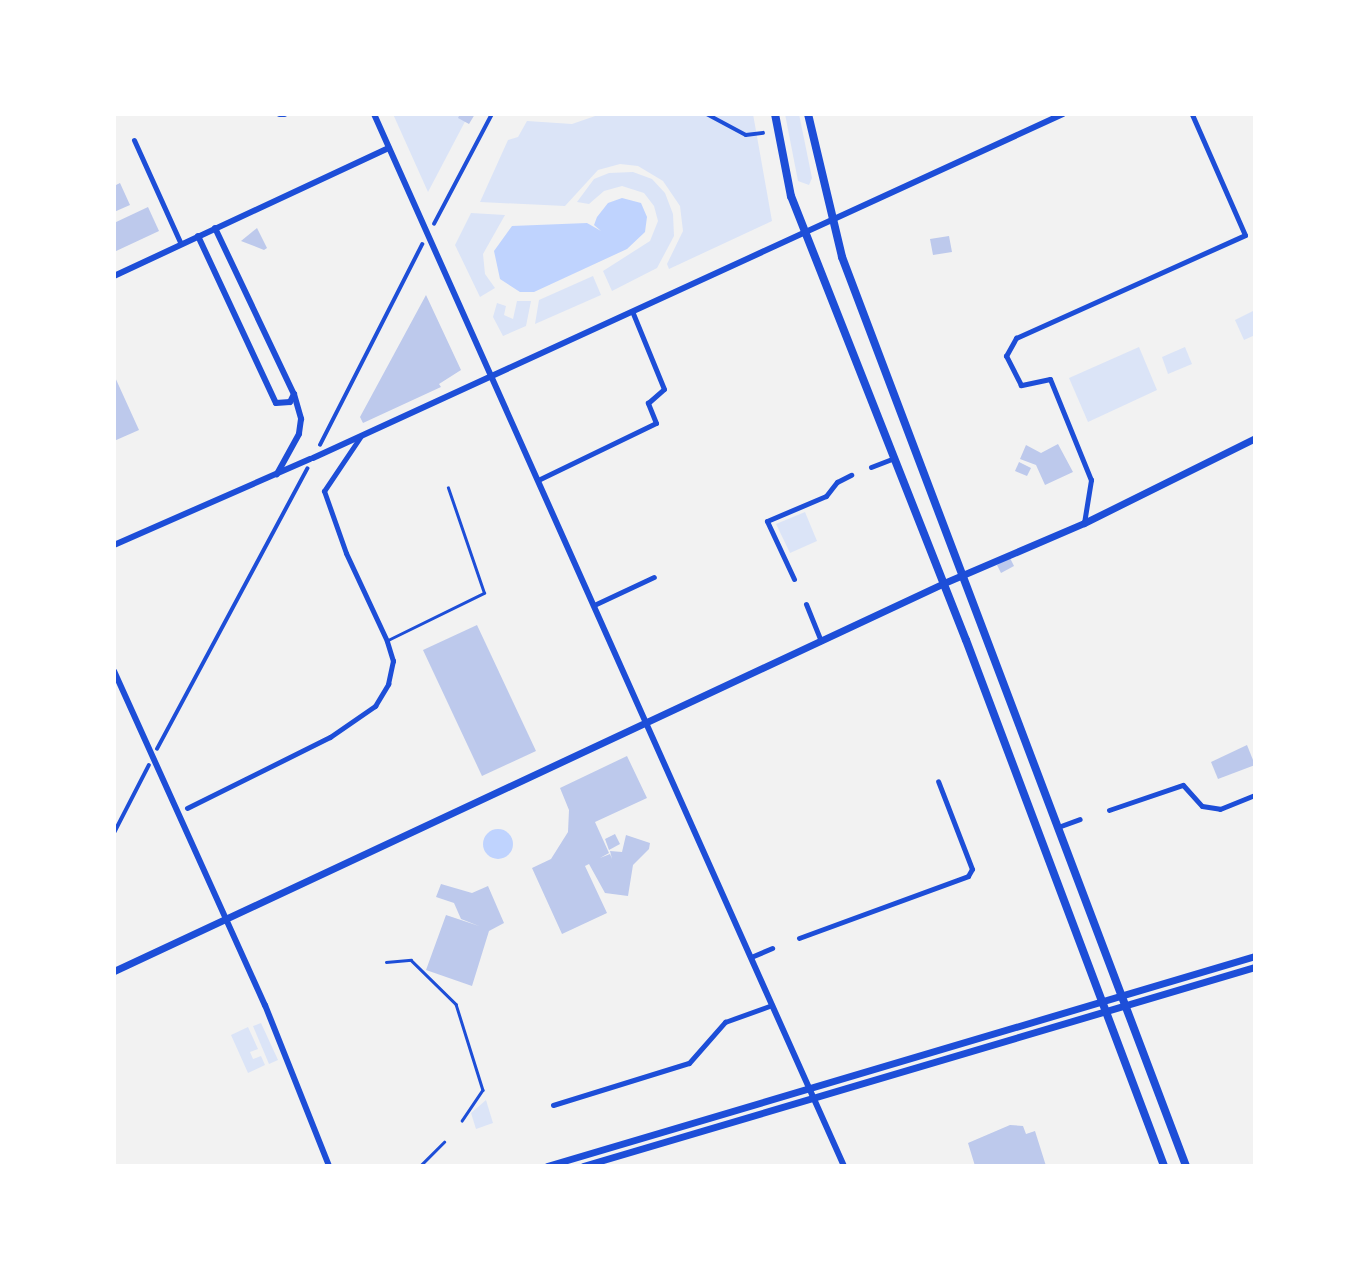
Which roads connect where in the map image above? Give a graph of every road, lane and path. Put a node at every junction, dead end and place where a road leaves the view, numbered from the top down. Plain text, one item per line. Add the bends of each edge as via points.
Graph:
1 (278, 114) edge
2 (284, 114) edge
3 (374, 114) edge
4 (492, 114) edge
5 (707, 114) edge
6 (775, 114) edge
7 (808, 114) edge
8 (1063, 114) edge
9 (1192, 114) edge
10 (763, 133) dead end
11 (134, 140) dead end
12 (389, 148) junction
13 (830, 220) junction
14 (434, 224) dead end
15 (215, 228) junction
16 (804, 232) junction
17 (198, 236) junction
18 (181, 244) junction
19 (422, 245) dead end
20 (114, 276) edge
21 (632, 311) junction
22 (493, 378) junction
23 (294, 394) junction
24 (361, 436) junction
25 (1255, 438) edge
26 (320, 445) dead end
27 (894, 458) junction
28 (871, 467) dead end
29 (307, 469) dead end
30 (277, 474) junction
31 (851, 475) dead end
32 (538, 480) junction
33 (448, 488) dead end
34 (1084, 523) junction
35 (114, 545) edge
36 (961, 575) junction
37 (654, 577) dead end
38 (794, 579) dead end
39 (944, 583) junction
40 (806, 604) dead end
41 (594, 605) junction
42 (387, 641) junction
43 (821, 641) junction
44 (114, 671) edge
45 (647, 723) junction
46 (157, 750) dead end
47 (149, 765) dead end
48 (938, 781) dead end
49 (1255, 794) edge
50 (172, 798) junction
51 (187, 808) junction
52 (1109, 810) dead end
53 (1080, 819) dead end
54 (184, 825) junction
55 (1058, 827) junction
56 (114, 833) edge
57 (228, 919) junction
58 (799, 938) dead end
59 (772, 948) dead end
60 (1255, 956) edge
61 (751, 957) junction
62 (386, 962) dead end
63 (1255, 967) edge
64 (114, 971) edge
65 (1126, 1000) junction
66 (772, 1005) junction
67 (1104, 1006) junction
68 (812, 1094) junction
69 (553, 1105) dead end
70 (462, 1121) dead end
71 (444, 1142) dead end
72 (329, 1166) edge
73 (420, 1166) edge
74 (547, 1166) edge
75 (583, 1166) edge
76 (844, 1166) edge
77 (1164, 1166) edge
78 (1186, 1166) edge

1 - 2 street
3 - 12 street
4 - 14 street
5 - 10 street via 746,135
6 - 16 main road via 790,196
7 - 13 main road
8 - 13 street
9 - 34 street via 1245,235 1016,338 1006,356 1021,385 1050,379 1091,480
11 - 18 street
12 - 15 street
12 - 22 street
13 - 16 street
13 - 36 main road
15 - 17 street
15 - 23 street
16 - 21 street
16 - 27 main road
17 - 18 street
17 - 23 street via 276,403 283,405
18 - 20 street
19 - 26 street
21 - 22 street
21 - 32 street via 664,389 648,403 656,423
22 - 24 street
22 - 32 street
23 - 30 street via 301,428
24 - 30 street
24 - 42 street via 324,491 346,553
25 - 34 main road
27 - 28 street
27 - 39 main road
29 - 46 street
30 - 35 street
31 - 38 street via 837,482 826,496 767,522
32 - 41 street
33 - 42 lane via 484,593 479,600
34 - 36 main road
36 - 39 main road
36 - 55 main road
37 - 41 street
39 - 43 main road
39 - 67 main road
40 - 43 street
41 - 45 street
42 - 51 street via 393,661 388,684 375,706 330,737
43 - 45 main road
44 - 50 street
45 - 57 main road
45 - 61 street
47 - 56 street
48 - 58 street via 972,869 968,876
49 - 52 street via 1220,809 1202,806 1184,785
50 - 51 street
50 - 54 street
51 - 54 street
53 - 55 street
54 - 57 street
55 - 65 main road
57 - 64 main road
57 - 72 street
59 - 61 street
60 - 65 main road
61 - 66 street
62 - 70 lane via 411,960 456,1004 483,1090
63 - 65 main road
65 - 67 main road
65 - 78 main road
66 - 68 street
66 - 69 street via 725,1022 690,1063
67 - 68 main road
67 - 77 main road
68 - 74 main road
68 - 75 main road
68 - 76 street
71 - 73 lane

